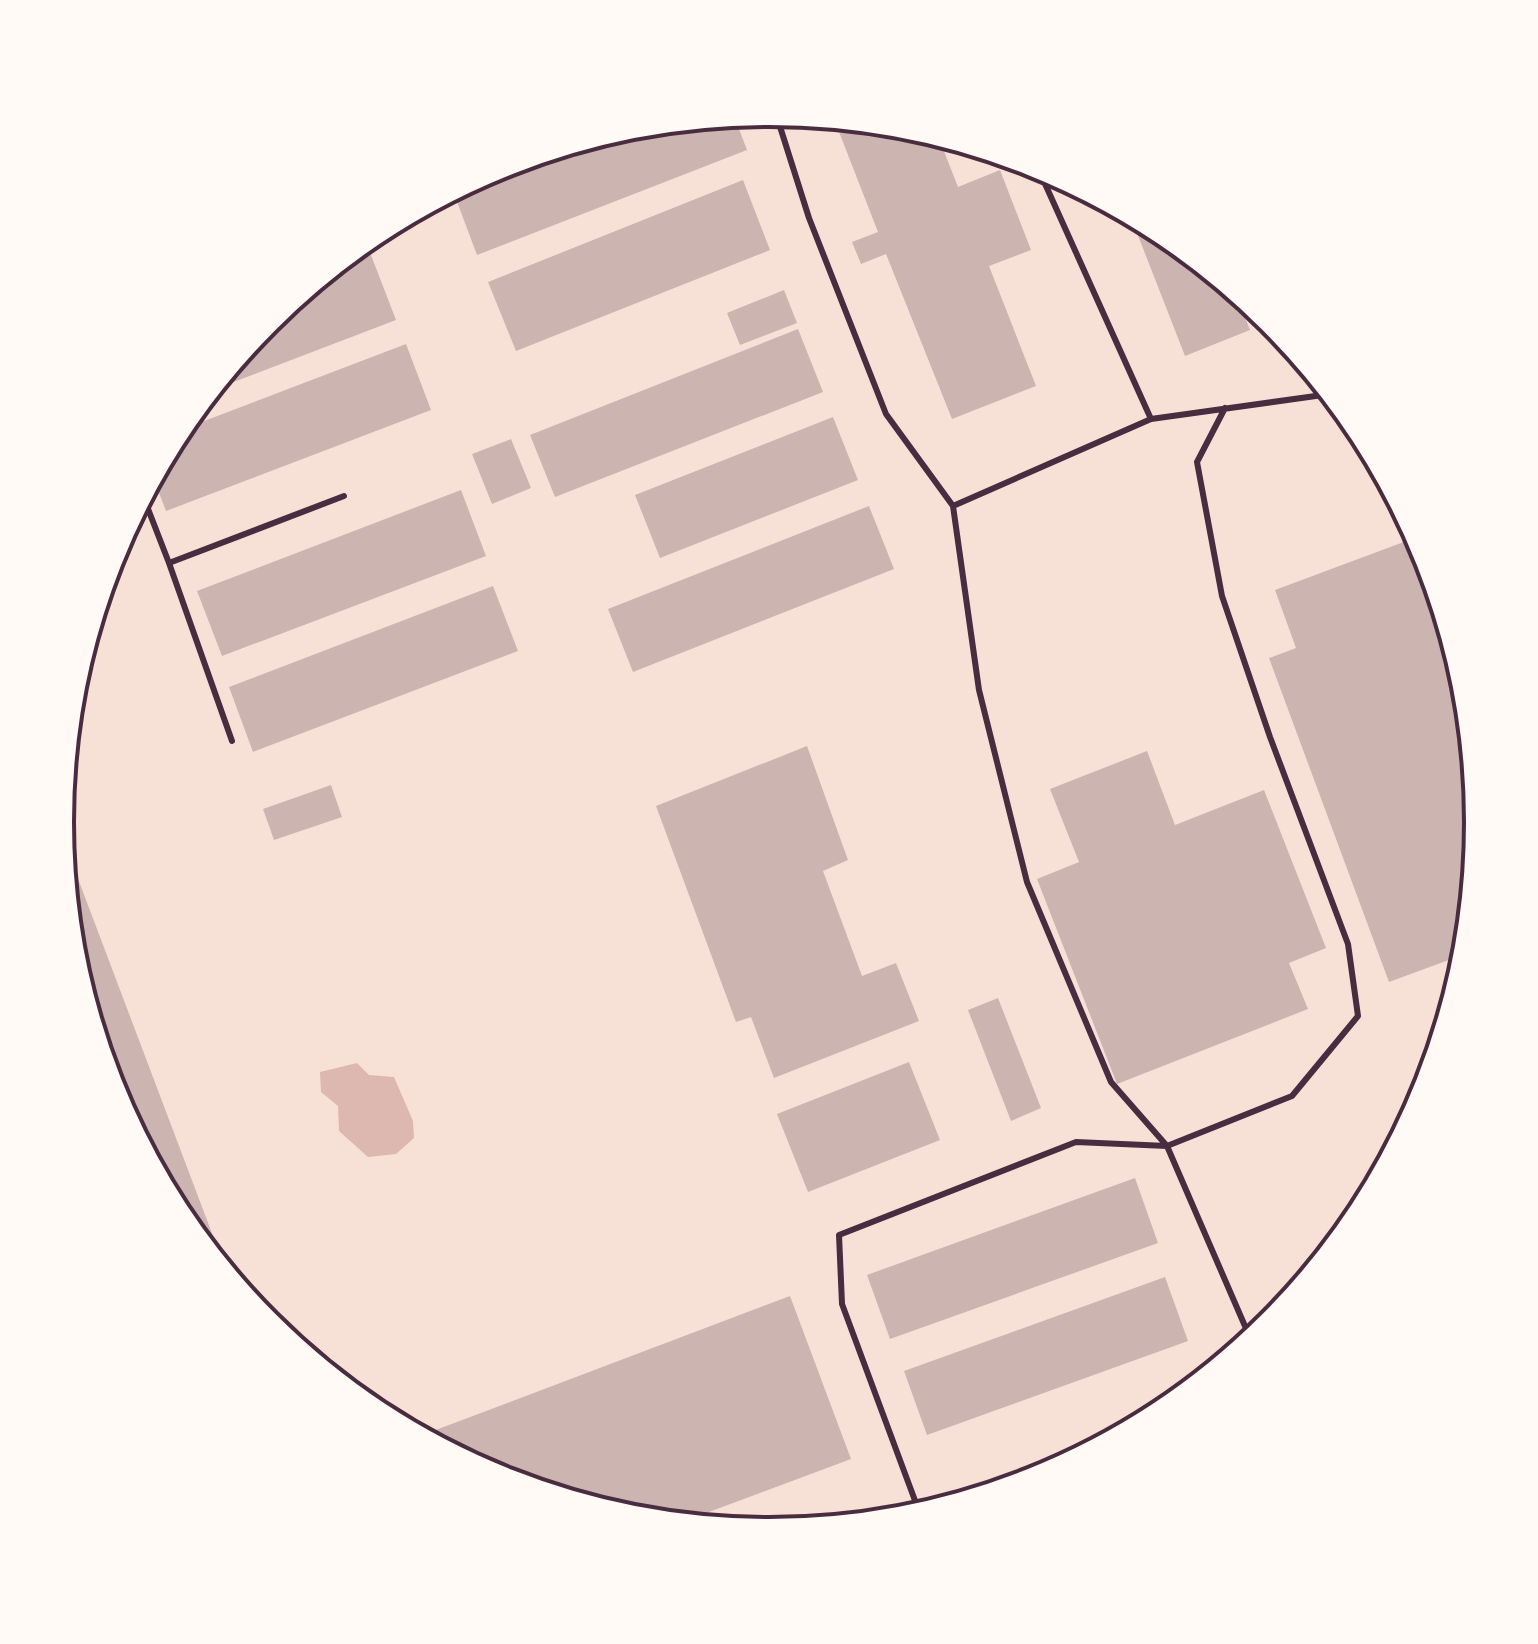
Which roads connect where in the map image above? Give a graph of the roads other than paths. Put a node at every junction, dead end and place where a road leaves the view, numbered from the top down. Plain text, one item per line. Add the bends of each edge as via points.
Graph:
1 (780, 127) edge
2 (1046, 185) edge
3 (1317, 396) edge
4 (1225, 408) junction
5 (1151, 419) junction
6 (344, 496) dead end
7 (953, 506) junction
8 (148, 510) edge
9 (169, 563) junction
10 (232, 741) dead end
11 (1167, 1146) junction
12 (1245, 1327) edge
13 (915, 1501) edge

1 - 7 lane via 809,218 886,414
2 - 5 lane
3 - 4 lane
4 - 5 lane
4 - 11 lane via 1197,462 1222,596 1348,944 1358,1016 1292,1096
5 - 7 lane
6 - 9 lane
7 - 11 lane via 979,690 1027,882 1111,1082
8 - 9 lane
9 - 10 lane
11 - 12 lane
11 - 13 lane via 1076,1142 839,1235 842,1304

